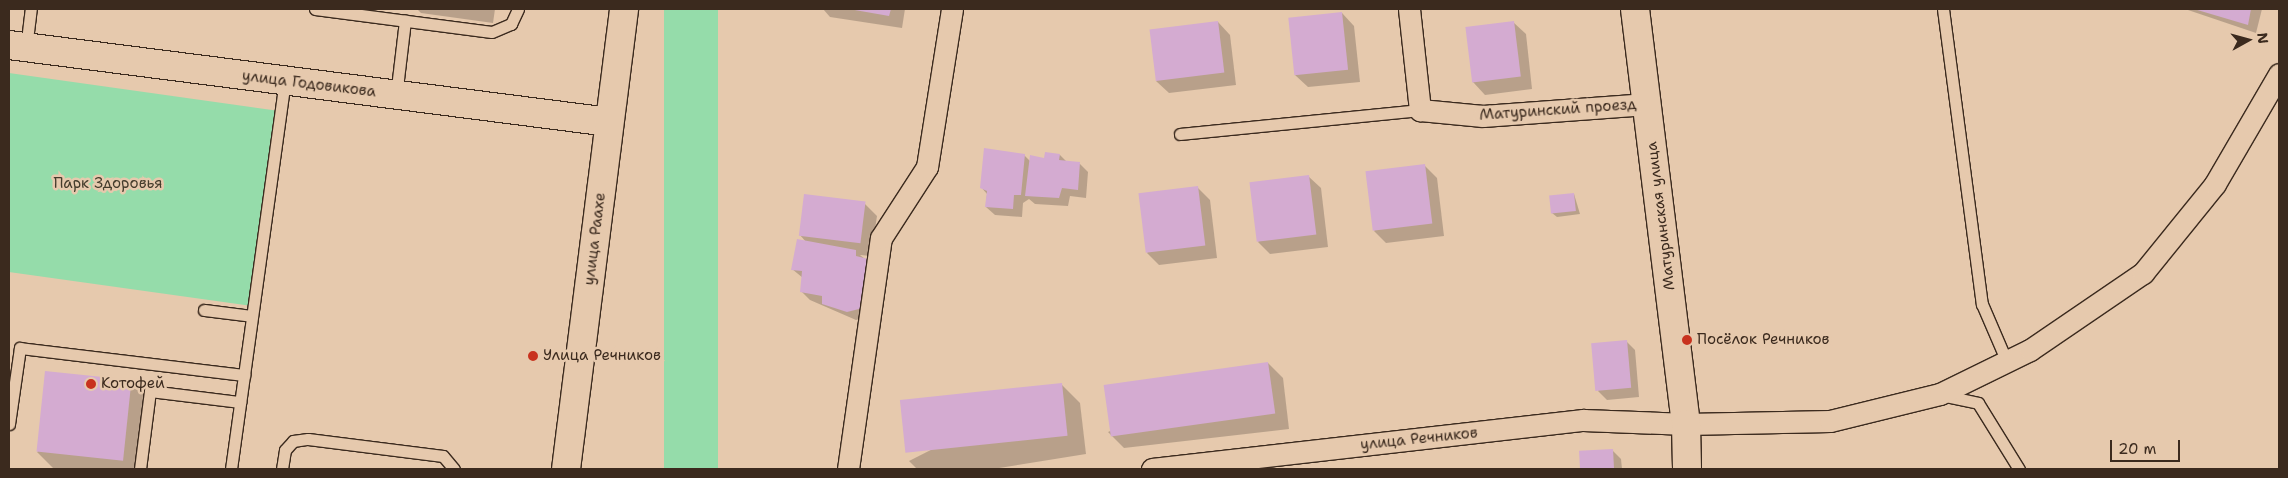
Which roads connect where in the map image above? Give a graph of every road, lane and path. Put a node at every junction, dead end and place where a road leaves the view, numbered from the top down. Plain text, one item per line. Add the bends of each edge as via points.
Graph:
1 (31, 9) edge
2 (315, 9) edge
3 (518, 9) edge
4 (624, 9) edge
5 (952, 9) edge
6 (1409, 9) edge
7 (1635, 9) edge
8 (1943, 9) edge
9 (405, 21) junction
10 (18, 46) edge
11 (2279, 74) edge
12 (285, 81) junction
13 (396, 96) junction
14 (1647, 104) junction
15 (1420, 110) junction
16 (609, 122) junction
17 (1180, 134) dead end
18 (204, 310) dead end
19 (252, 316) junction
20 (2007, 362) junction
21 (244, 375) junction
22 (1940, 394) junction
23 (240, 402) junction
24 (9, 424) edge
25 (1686, 424) junction
26 (140, 469) edge
27 (231, 469) edge
28 (282, 469) edge
29 (454, 469) edge
30 (566, 469) edge
31 (848, 469) edge
32 (1152, 469) edge
33 (1687, 469) edge
34 (2019, 469) edge

1 - 10 lane
2 - 9 lane
3 - 9 lane via 511,24 492,32
4 - 16 street, улица Раахе
5 - 31 street via 927,167 881,238
6 - 15 street
7 - 14 street, Матуринская улица
8 - 20 lane via 1982,304
9 - 13 lane
10 - 12 street, улица Годовикова
11 - 20 street via 2215,184 2143,273
12 - 13 street, улица Годовикова
12 - 19 lane
13 - 16 street, улица Годовикова
14 - 15 street, Матуринский проезд via 1483,116
14 - 25 street, Матуринская улица
15 - 17 lane
16 - 30 street, улица Раахе
18 - 19 lane
19 - 21 lane
20 - 22 street
21 - 23 lane
21 - 24 lane via 20,348
22 - 25 street via 1830,421
22 - 34 lane via 1978,403
23 - 26 lane via 150,391
23 - 27 lane
25 - 32 street, улица Речников via 1583,420
25 - 33 street, Матуринская улица
28 - 29 lane via 285,450 293,440 308,439 443,456

